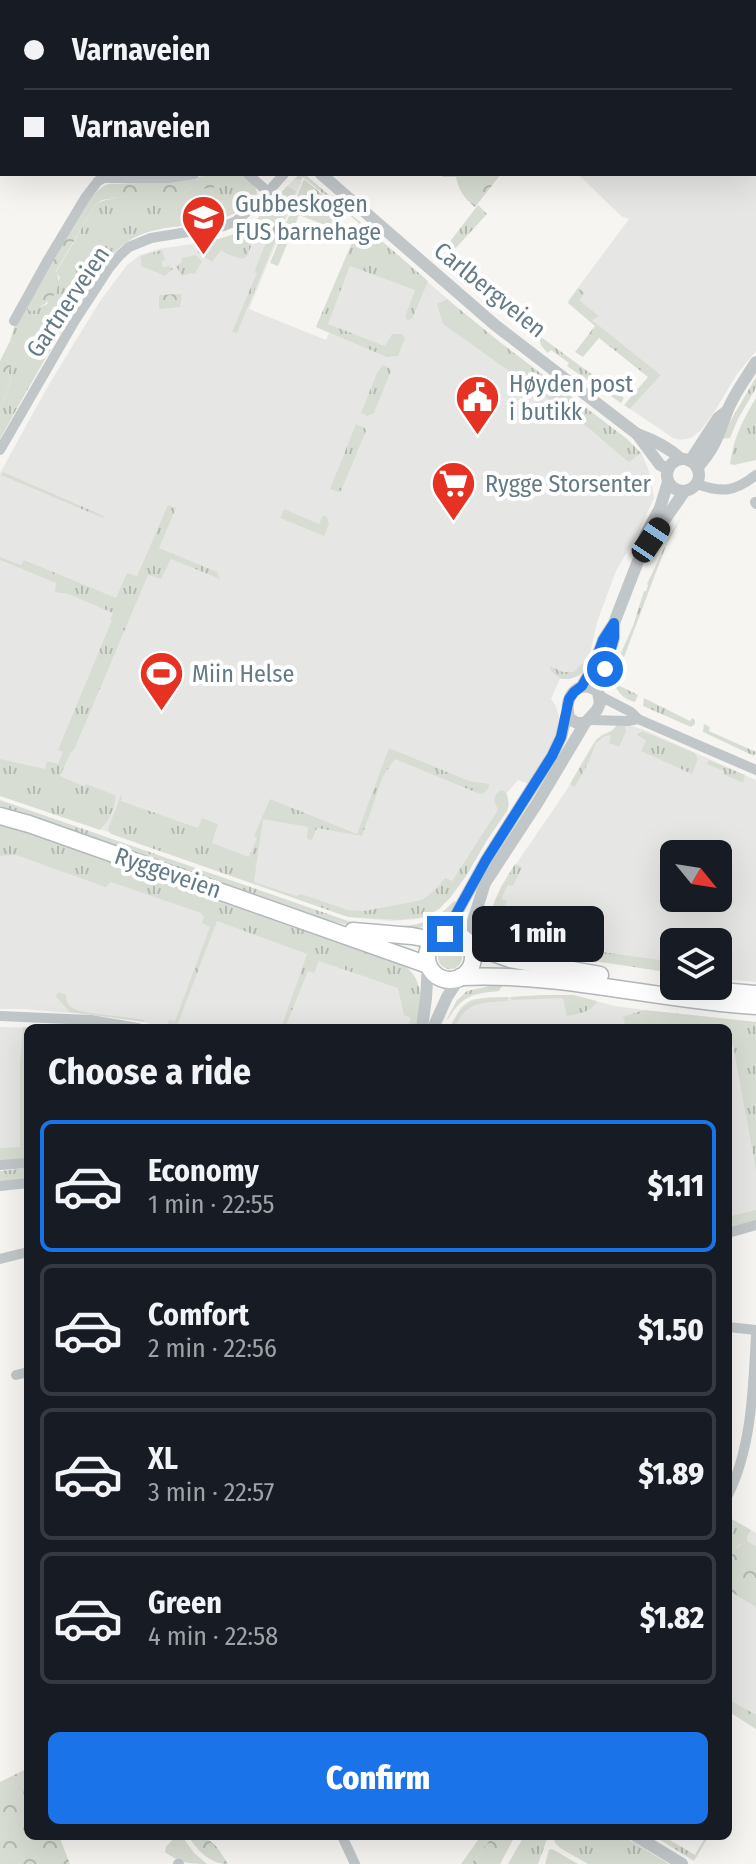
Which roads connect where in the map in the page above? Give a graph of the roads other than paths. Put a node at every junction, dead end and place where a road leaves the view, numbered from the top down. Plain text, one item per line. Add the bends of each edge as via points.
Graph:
1 (180, 176) edge
2 (250, 176) edge
3 (282, 176) edge
4 (323, 176) edge
5 (268, 192) junction
6 (14, 321) dead end
7 (756, 362) edge
8 (637, 434) junction
9 (0, 450) edge
10 (689, 463) junction
11 (756, 475) edge
12 (668, 476) junction
13 (697, 484) junction
14 (684, 492) junction
15 (640, 556) junction
16 (614, 623) junction
17 (582, 686) junction
18 (599, 694) junction
19 (567, 713) junction
20 (638, 719) junction
21 (587, 722) junction
22 (756, 769) edge
23 (0, 816) edge
24 (335, 932) junction
25 (439, 937) junction
26 (468, 942) junction
27 (428, 965) junction
28 (460, 977) junction
29 (756, 994) edge
30 (756, 1006) edge
31 (0, 1016) edge
32 (114, 1024) edge
33 (422, 1024) edge
34 (435, 1024) edge
35 (24, 1163) edge
36 (0, 1165) edge
37 (24, 1183) edge
38 (0, 1186) edge
39 (756, 1225) edge
40 (732, 1232) edge
41 (24, 1253) edge
42 (0, 1259) edge
43 (732, 1328) edge
44 (756, 1333) edge
45 (756, 1342) edge
46 (24, 1373) edge
47 (16, 1375) dead end
48 (732, 1487) edge
49 (344, 1840) edge
50 (643, 1840) edge
51 (355, 1864) edge
52 (682, 1864) edge

1 - 6 street via 98,181
2 - 5 street
3 - 5 street, Gartnerveien
4 - 8 street, Carlbergveien via 495,325
5 - 9 street, Gartnerveien via 236,221 151,238 120,255 74,322
7 - 10 street via 709,454
8 - 10 street, Carlbergveien
8 - 12 street, Carlbergveien
10 - 12 street via 672,463
10 - 13 street via 699,476
11 - 13 street via 741,487 719,490
12 - 14 street via 675,489
12 - 15 street
13 - 14 street
14 - 15 street
15 - 16 street
16 - 17 street
16 - 18 street
17 - 18 street
17 - 19 street via 569,699
18 - 20 street
18 - 21 street via 597,710
19 - 21 street via 577,723
19 - 25 street via 552,756
20 - 21 street
20 - 22 street
21 - 26 street via 485,883
23 - 24 main road, Ryggeveien
24 - 25 main road, Ryggeveien
24 - 27 main road, Ryggeveien
25 - 26 main road via 457,934
25 - 27 main road via 427,951
26 - 28 main road via 473,959
26 - 29 main road via 537,965
27 - 28 main road via 445,980
27 - 33 street
28 - 30 main road via 565,981
28 - 34 street
31 - 32 street
35 - 36 street
37 - 38 street
39 - 40 street
41 - 42 street
43 - 44 street
44 - 45 street
45 - 48 street via 744,1455
46 - 47 street
49 - 51 street
50 - 52 street

